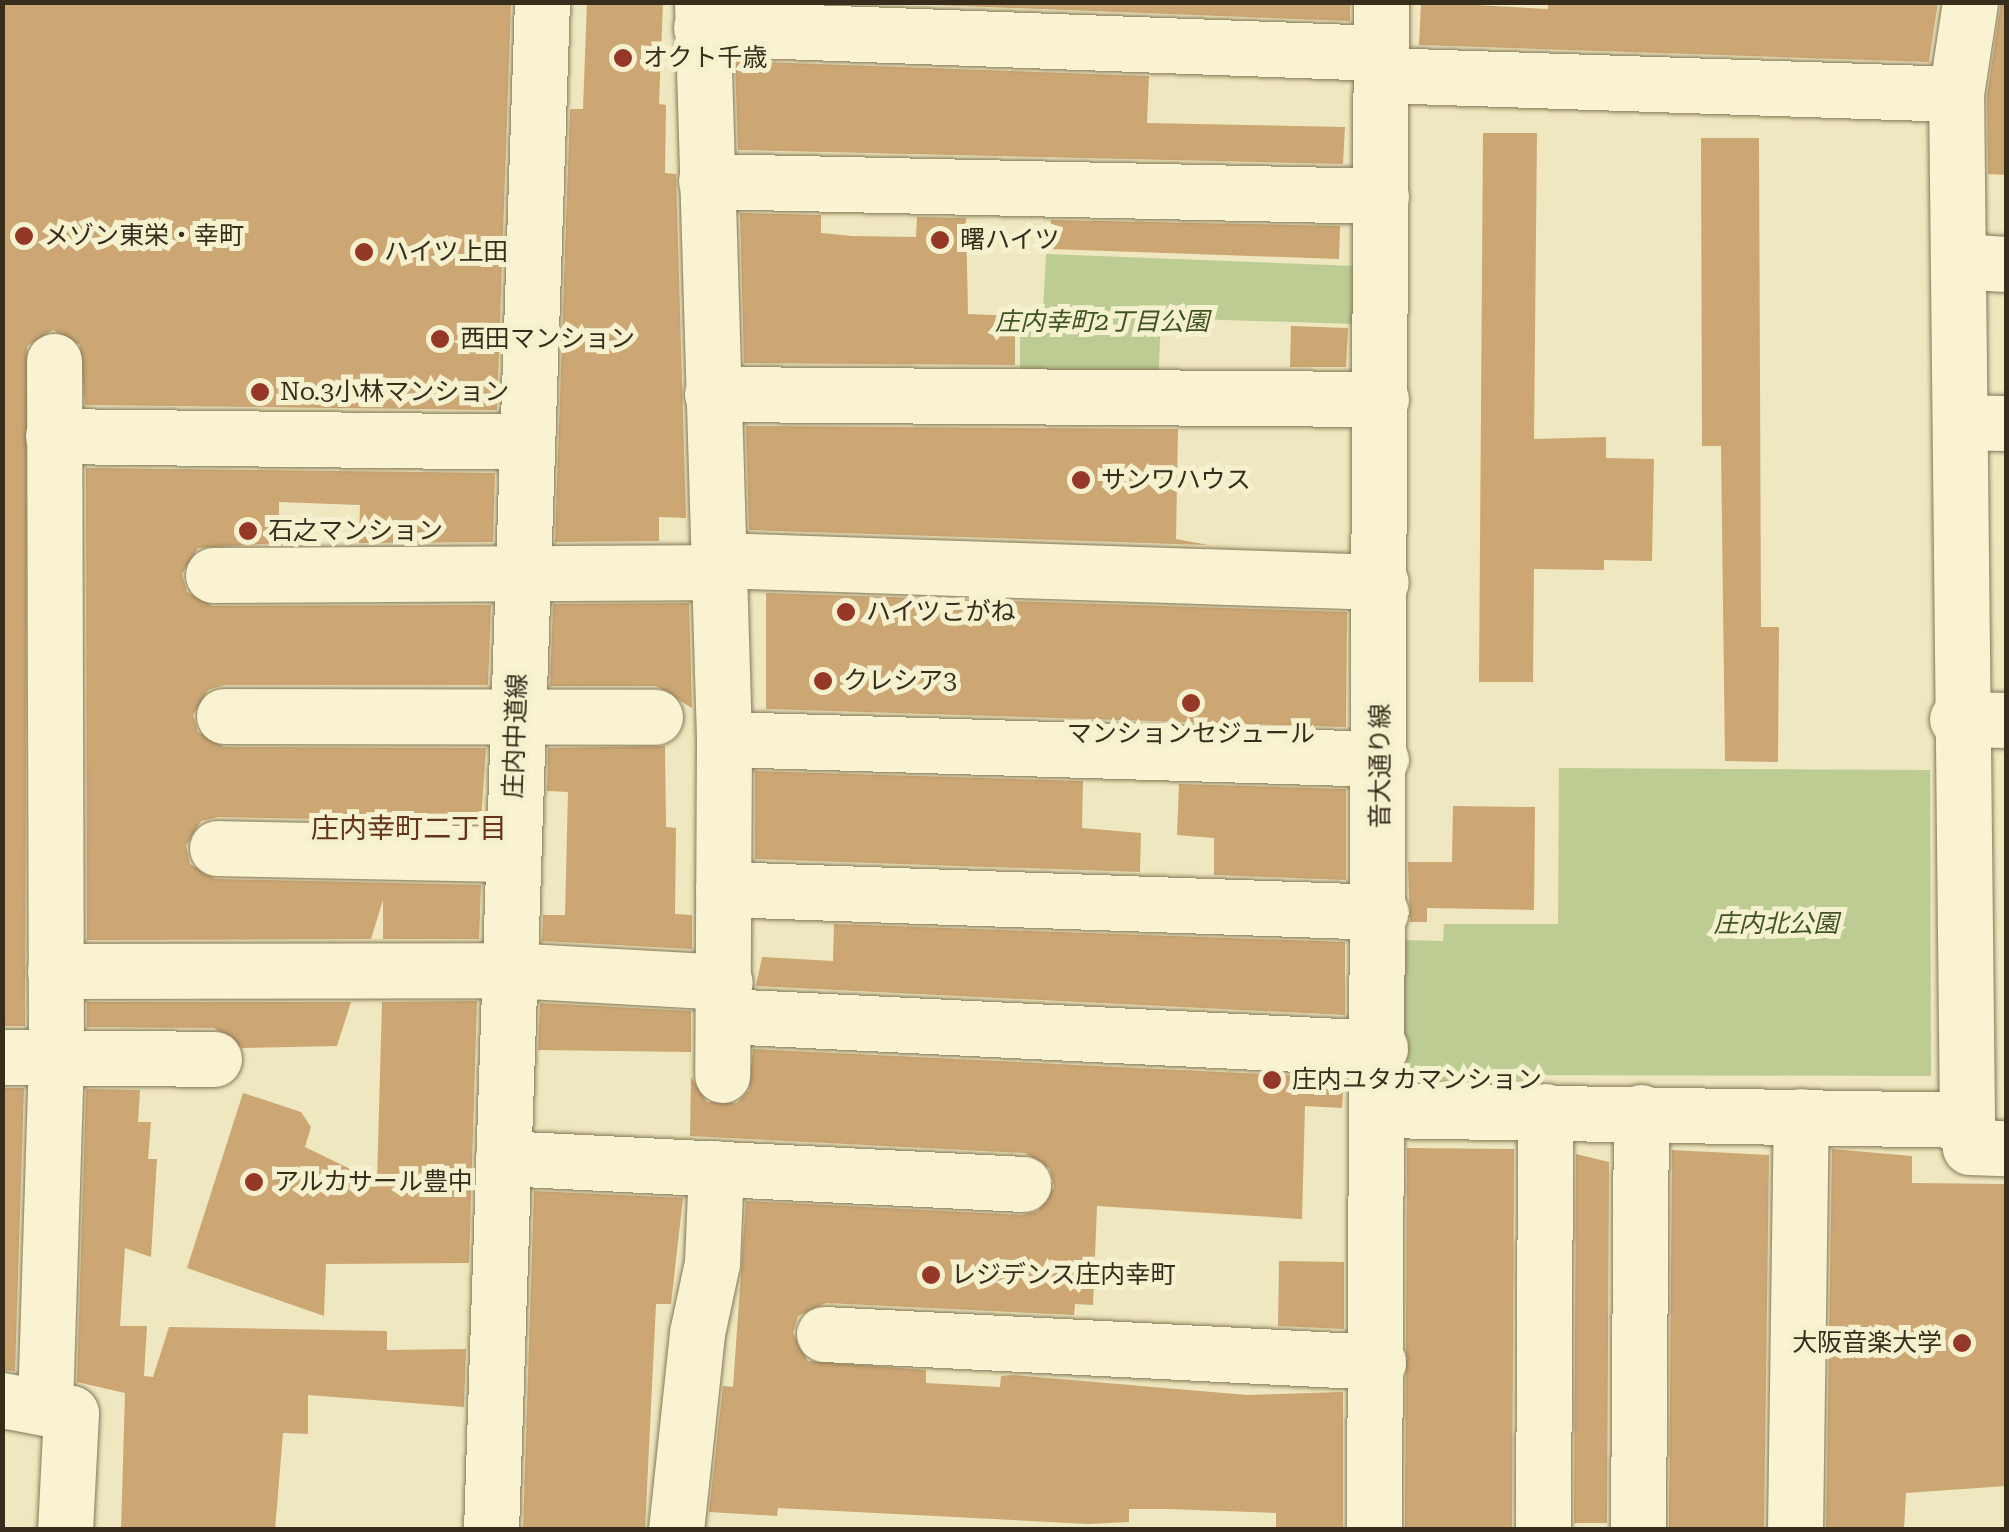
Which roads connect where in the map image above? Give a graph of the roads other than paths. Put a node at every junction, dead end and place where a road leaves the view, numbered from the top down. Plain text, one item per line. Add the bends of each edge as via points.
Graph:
1 (542, 2) edge
2 (1970, 2) edge
3 (701, 15) edge
4 (1381, 44) edge
5 (1956, 94) junction
6 (706, 180) junction
7 (1381, 196) junction
8 (1983, 262) edge
9 (54, 361) dead end
10 (712, 394) junction
11 (1381, 399) junction
12 (1984, 422) edge
13 (53, 436) junction
14 (527, 442) junction
15 (718, 566) junction
16 (522, 572) junction
17 (213, 576) dead end
18 (1382, 582) junction
19 (224, 716) dead end
20 (517, 717) junction
21 (655, 717) dead end
22 (1982, 719) edge
23 (724, 740) junction
24 (1381, 759) junction
25 (217, 848) dead end
26 (512, 854) junction
27 (723, 889) junction
28 (1380, 912) junction
29 (1987, 925) edge
30 (55, 970) junction
31 (509, 970) junction
32 (725, 999) junction
33 (1380, 1048) junction
34 (2, 1058) edge
35 (56, 1058) junction
36 (214, 1060) dead end
37 (1988, 1066) edge
38 (722, 1074) dead end
39 (1379, 1110) junction
40 (1546, 1112) junction
41 (1641, 1112) junction
42 (1801, 1116) junction
43 (1987, 1134) edge
44 (504, 1158) junction
45 (716, 1168) junction
46 (1023, 1184) dead end
47 (824, 1334) dead end
48 (1378, 1362) junction
49 (24, 1404) edge
50 (65, 1530) edge
51 (491, 1530) edge
52 (676, 1530) edge
53 (1374, 1530) edge
54 (1543, 1530) edge
55 (1638, 1530) edge
56 (1795, 1530) edge

1 - 14 street, 庄内中道線
2 - 5 street
3 - 4 street
3 - 6 street
4 - 5 street
4 - 7 street, 音大通り線
5 - 8 street
6 - 7 street
6 - 10 street
7 - 11 street, 音大通り線
8 - 12 street
9 - 13 street
10 - 11 street
10 - 15 street
11 - 18 street, 音大通り線
12 - 22 street
13 - 14 street
13 - 30 street
14 - 16 street, 庄内中道線
15 - 16 street
15 - 18 street
15 - 23 street
16 - 17 street
16 - 20 street, 庄内中道線
18 - 24 street, 音大通り線
19 - 20 street
20 - 21 street
20 - 26 street, 庄内中道線
22 - 29 street
23 - 24 street
23 - 27 street
24 - 28 street, 音大通り線
25 - 26 street
26 - 31 street, 庄内中道線
27 - 28 street
27 - 32 street
28 - 33 street, 音大通り線
29 - 37 street
30 - 31 street
30 - 35 street
31 - 32 street
31 - 44 street, 庄内中道線
32 - 33 street
32 - 38 street
33 - 39 street, 音大通り線
34 - 35 street
35 - 36 street
35 - 49 street
37 - 43 street
39 - 40 street
39 - 48 street, 音大通り線
40 - 41 street
40 - 54 street
41 - 42 street
41 - 55 street
42 - 43 street
42 - 56 street
44 - 45 street
44 - 51 street, 庄内中道線
45 - 46 street
45 - 52 street via 712,1263 696,1333
47 - 48 street
48 - 53 street, 音大通り線
49 - 50 street via 71,1414

